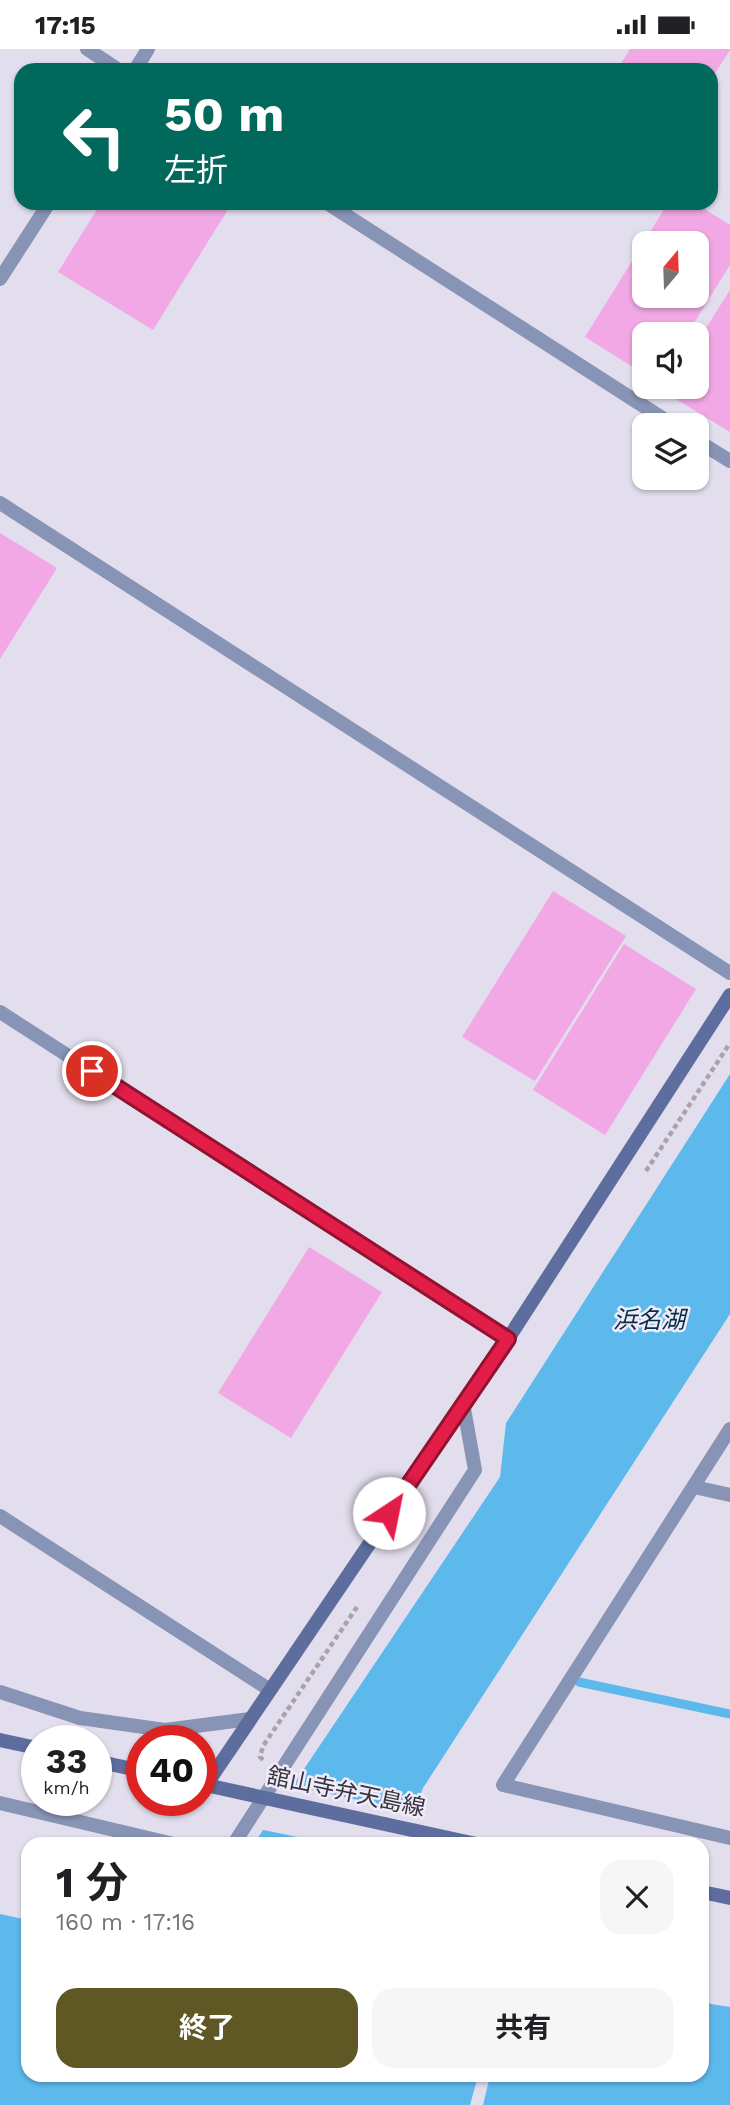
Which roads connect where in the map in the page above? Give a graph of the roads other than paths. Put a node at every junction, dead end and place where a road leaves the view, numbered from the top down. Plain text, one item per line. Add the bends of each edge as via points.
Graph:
1 (87, 49) edge
2 (108, 63) edge
3 (44, 210) edge
4 (338, 210) edge
5 (0, 279) edge
6 (654, 413) edge
7 (709, 448) edge
8 (730, 461) edge
9 (0, 503) edge
10 (730, 973) edge
11 (730, 995) edge
12 (0, 1012) edge
13 (508, 1339) junction
14 (463, 1403) junction
15 (730, 1429) edge
16 (694, 1487) junction
17 (730, 1495) edge
18 (0, 1516) edge
19 (270, 1690) junction
20 (0, 1692) edge
21 (250, 1720) junction
22 (0, 1740) edge
23 (21, 1745) edge
24 (217, 1767) edge
25 (217, 1788) edge
26 (0, 1803) edge
27 (144, 1837) edge
28 (238, 1837) edge
29 (444, 1837) edge
30 (730, 1838) edge
31 (709, 1894) edge
32 (730, 1898) edge

1 - 2 street
3 - 5 street
4 - 6 street
7 - 8 street
9 - 10 street
11 - 13 street
12 - 13 street
13 - 14 street
14 - 19 street
14 - 28 street via 475,1470
15 - 16 street
16 - 17 street
16 - 30 street via 503,1785
18 - 19 street
19 - 21 street
20 - 21 street via 80,1718 164,1730
21 - 24 street
22 - 23 street
25 - 29 street, 舘山寺弁天島線
26 - 27 street
31 - 32 street

